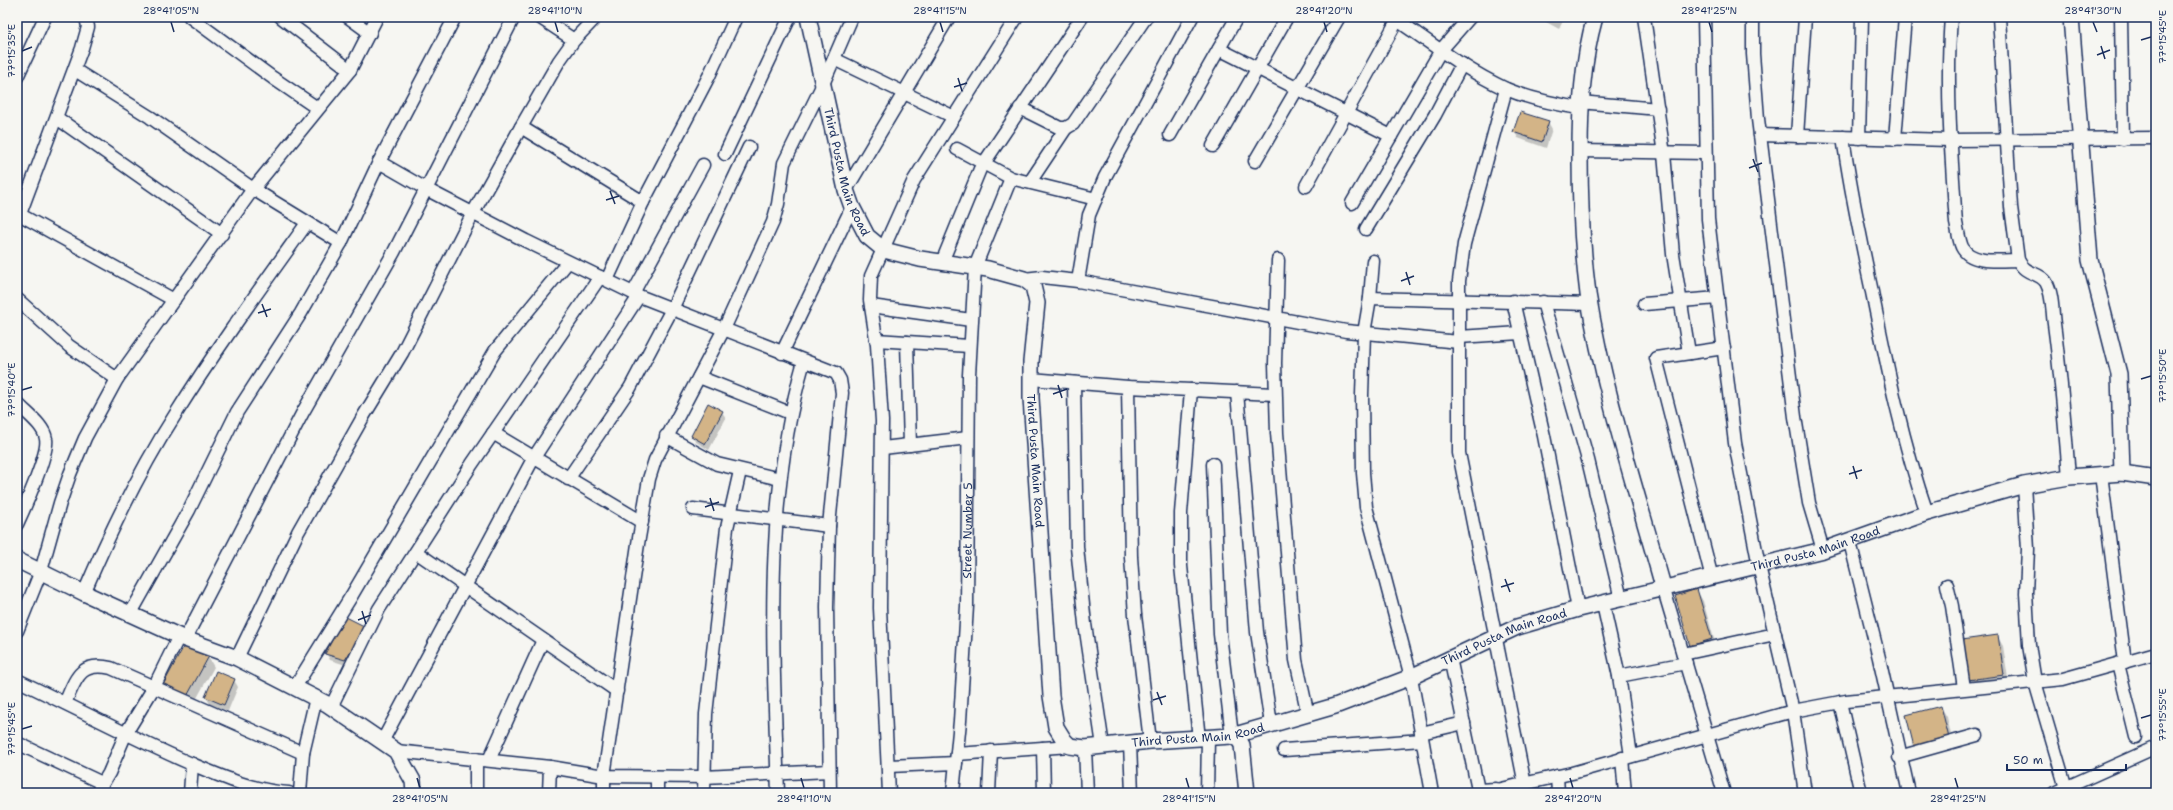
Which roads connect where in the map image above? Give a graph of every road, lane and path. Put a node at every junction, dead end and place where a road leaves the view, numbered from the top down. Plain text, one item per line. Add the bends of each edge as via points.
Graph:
1 (45, 17) edge
2 (86, 17) edge
3 (190, 17) edge
4 (281, 17) edge
5 (348, 17) edge
6 (377, 17) edge
7 (455, 17) edge
8 (514, 17) edge
9 (539, 17) edge
10 (596, 17) edge
11 (736, 17) edge
12 (790, 17) edge
13 (808, 17) edge
14 (852, 17) edge
15 (949, 17) edge
16 (1017, 17) edge
17 (1082, 17) edge
18 (1146, 17) edge
19 (1192, 17) edge
20 (1238, 17) edge
21 (1287, 17) edge
22 (1338, 17) edge
23 (1470, 17) edge
24 (1595, 17) edge
25 (1644, 17) edge
26 (1704, 17) edge
27 (1753, 17) edge
28 (1805, 17) edge
29 (1862, 17) edge
30 (1905, 17) edge
31 (1951, 17) edge
32 (1999, 17) edge
33 (2071, 17) edge
34 (2121, 17) edge
35 (1396, 18) edge
36 (370, 33) junction
37 (574, 40) junction
38 (1219, 49) junction
39 (1440, 50) junction
40 (834, 59) junction
41 (1462, 64) junction
42 (1257, 69) junction
43 (75, 70) junction
44 (350, 70) junction
45 (17, 77) edge
46 (823, 84) junction
47 (1296, 89) junction
48 (1506, 89) junction
49 (904, 91) junction
50 (1580, 105) junction
51 (317, 108) junction
52 (1020, 108) junction
53 (1658, 109) junction
54 (1345, 113) junction
55 (954, 117) junction
56 (57, 118) junction
57 (521, 127) junction
58 (1066, 128) junction
59 (1760, 135) junction
60 (1170, 136) dead end
61 (1391, 136) junction
62 (1797, 136) junction
63 (1843, 137) junction
64 (1859, 138) junction
65 (1895, 138) junction
66 (2156, 138) edge
67 (2124, 139) junction
68 (1950, 140) junction
69 (2008, 140) junction
70 (2081, 140) junction
71 (1213, 146) dead end
72 (749, 147) dead end
73 (957, 149) dead end
74 (1580, 151) junction
75 (1706, 153) junction
76 (725, 154) dead end
77 (1664, 154) junction
78 (1255, 161) dead end
79 (379, 162) junction
80 (985, 162) junction
81 (703, 165) dead end
82 (1011, 178) junction
83 (1030, 182) junction
84 (1306, 186) dead end
85 (253, 189) junction
86 (426, 189) junction
87 (846, 190) junction
88 (1096, 199) junction
89 (643, 202) junction
90 (1352, 203) dead end
91 (852, 207) junction
92 (473, 212) junction
93 (18, 214) edge
94 (307, 223) junction
95 (1366, 229) dead end
96 (222, 234) junction
97 (341, 243) junction
98 (884, 250) junction
99 (1278, 260) dead end
100 (2018, 260) junction
101 (1374, 261) dead end
102 (568, 262) junction
103 (942, 262) junction
104 (975, 267) junction
105 (604, 278) junction
106 (1024, 279) junction
107 (1078, 282) junction
108 (636, 294) junction
109 (1370, 298) junction
110 (1718, 298) junction
111 (17, 299) edge
112 (1459, 299) junction
113 (174, 300) junction
114 (1681, 300) junction
115 (1513, 301) junction
116 (1543, 302) junction
117 (1590, 304) junction
118 (1644, 304) dead end
119 (871, 306) junction
120 (672, 310) junction
121 (1276, 318) junction
122 (971, 320) junction
123 (724, 329) junction
124 (1364, 333) junction
125 (1520, 333) junction
126 (876, 340) junction
127 (1459, 340) junction
128 (907, 342) junction
129 (969, 346) junction
130 (1724, 348) junction
131 (782, 353) junction
132 (1690, 353) junction
133 (804, 361) junction
134 (699, 377) junction
135 (117, 379) junction
136 (1031, 379) junction
137 (1074, 383) junction
138 (1128, 387) junction
139 (1191, 390) junction
140 (1237, 392) junction
141 (1274, 394) junction
142 (17, 403) edge
143 (790, 413) junction
144 (493, 433) junction
145 (666, 436) junction
146 (968, 438) junction
147 (910, 445) junction
148 (882, 448) junction
149 (533, 459) junction
150 (1213, 464) dead end
151 (740, 471) junction
152 (2122, 473) junction
153 (2101, 474) junction
154 (2069, 477) junction
155 (2156, 478) edge
156 (568, 479) junction
157 (780, 479) junction
158 (2024, 485) junction
159 (693, 509) dead end
160 (1927, 513) junction
161 (730, 514) junction
162 (775, 518) junction
163 (642, 522) junction
164 (17, 524) edge
165 (829, 526) junction
166 (1850, 542) junction
167 (1823, 550) junction
168 (416, 552) junction
169 (17, 560) edge
170 (1759, 566) junction
171 (41, 571) junction
172 (1712, 578) junction
173 (1947, 585) dead end
174 (464, 587) junction
175 (1664, 590) junction
176 (84, 593) junction
177 (1621, 600) junction
178 (1603, 604) junction
179 (1578, 610) junction
180 (131, 614) junction
181 (17, 631) edge
182 (1775, 634) junction
183 (1496, 636) junction
184 (182, 638) junction
185 (543, 640) junction
186 (2156, 653) edge
187 (237, 658) junction
188 (1450, 658) junction
189 (1684, 659) junction
190 (2122, 663) junction
191 (1619, 676) junction
192 (1411, 677) junction
193 (17, 680) edge
194 (2035, 682) junction
195 (154, 687) junction
196 (296, 687) junction
197 (1964, 688) junction
198 (617, 691) junction
199 (1888, 696) junction
200 (316, 698) junction
201 (1840, 702) junction
202 (65, 703) junction
203 (331, 707) junction
204 (1793, 711) junction
205 (1308, 715) junction
206 (1464, 723) junction
207 (1271, 724) junction
208 (126, 733) junction
209 (1977, 735) dead end
210 (1232, 736) junction
211 (1422, 736) junction
212 (1707, 736) junction
213 (2136, 737) dead end
214 (1204, 738) junction
215 (383, 740) junction
216 (1150, 741) junction
217 (17, 743) edge
218 (1130, 744) junction
219 (1070, 746) junction
220 (1103, 746) junction
221 (2156, 747) edge
222 (1043, 748) junction
223 (1085, 748) junction
224 (1284, 750) dead end
225 (396, 751) junction
226 (991, 751) junction
227 (303, 753) junction
228 (1626, 757) junction
229 (1899, 757) junction
230 (956, 758) junction
231 (476, 759) junction
232 (489, 760) junction
233 (192, 764) junction
234 (889, 766) junction
235 (550, 767) junction
236 (829, 771) junction
237 (778, 774) junction
238 (604, 776) junction
239 (1557, 776) junction
240 (657, 777) junction
241 (704, 777) junction
242 (1525, 784) junction
243 (99, 788) edge
244 (2066, 788) junction
245 (248, 789) edge
246 (1498, 791) edge
247 (1473, 792) edge
248 (190, 793) edge
249 (289, 793) edge
250 (300, 793) edge
251 (414, 793) edge
252 (476, 793) edge
253 (549, 793) edge
254 (604, 793) edge
255 (657, 793) edge
256 (704, 793) edge
257 (778, 793) edge
258 (830, 793) edge
259 (889, 793) edge
260 (953, 793) edge
261 (989, 793) edge
262 (1044, 793) edge
263 (1087, 793) edge
264 (1132, 793) edge
265 (1207, 793) edge
266 (1248, 793) edge
267 (1432, 793) edge
268 (1558, 793) edge
269 (1625, 793) edge
270 (1724, 793) edge
271 (1804, 793) edge
272 (1861, 793) edge
273 (1909, 793) edge
274 (2054, 793) edge

1 - 45 street
2 - 43 street via 88,27
3 - 51 street
4 - 44 street
5 - 36 street
6 - 36 street
7 - 79 street
8 - 86 street
9 - 37 street
10 - 37 street
11 - 89 street via 690,115
12 - 76 street
13 - 46 street, Third Pusta Main Road
14 - 40 street
15 - 49 street
16 - 55 street
17 - 52 street
18 - 58 street via 1073,124
19 - 88 street
20 - 38 street
21 - 42 street
22 - 47 street
23 - 39 street
24 - 50 street via 1586,48
25 - 53 street
26 - 75 street
27 - 59 street via 1753,54
28 - 62 street
29 - 64 street
30 - 65 street
31 - 68 street via 1948,68
32 - 69 street
33 - 70 street
34 - 67 street
35 - 39 street
35 - 54 street
36 - 44 street
37 - 57 street
38 - 42 street
38 - 60 street
39 - 41 street
39 - 61 street
40 - 46 street
40 - 49 street
41 - 48 street
41 - 95 street via 1435,115
42 - 47 street
42 - 71 street
43 - 56 street
43 - 85 street via 150,117
44 - 51 street
46 - 87 street, Third Pusta Main Road
46 - 123 street via 784,163 773,222
47 - 54 street
47 - 78 street
48 - 50 street via 1541,101
48 - 112 street via 1464,244
49 - 55 street
49 - 87 street
50 - 53 street
50 - 74 street
51 - 85 street
52 - 58 street via 1060,128
52 - 80 street
53 - 77 street
54 - 61 street
54 - 84 street
55 - 98 street via 914,180
56 - 93 street
56 - 96 street
57 - 89 street
57 - 92 street
58 - 83 street
59 - 62 street
59 - 167 street via 1802,468
61 - 90 street
62 - 63 street
63 - 64 street
63 - 160 street via 1851,191 1884,354 1912,469
64 - 65 street
65 - 68 street
66 - 67 street
67 - 70 street
68 - 69 street
68 - 100 street via 1956,223 1962,247 1967,253 1978,258
69 - 70 street
69 - 100 street via 2011,207
70 - 152 street via 2090,260 2119,374
72 - 120 street
73 - 80 street
74 - 77 street
74 - 117 street via 1584,243
75 - 77 street
75 - 110 street via 1708,219
77 - 114 street via 1673,254
79 - 86 street
79 - 97 street
80 - 82 street
80 - 103 street
81 - 108 street
82 - 83 street
82 - 104 street, Street Number 5
83 - 88 street
85 - 94 street
85 - 96 street
86 - 92 street
86 - 184 street
87 - 91 street, Third Pusta Main Road
88 - 107 street via 1089,215
89 - 105 street
91 - 98 street, Third Pusta Main Road via 867,236
91 - 131 street
92 - 102 street
92 - 187 street via 402,354 298,532
93 - 113 street
94 - 97 street
94 - 176 street via 174,416 110,532
96 - 113 street
97 - 180 street via 301,313 238,412 189,510
98 - 103 street, Third Pusta Main Road
98 - 119 street via 871,276
99 - 121 street
100 - 154 street via 2027,272 2045,281 2050,292
101 - 109 street
102 - 105 street
102 - 196 street via 495,351
103 - 104 street, Third Pusta Main Road
104 - 106 street, Third Pusta Main Road
104 - 122 street, Street Number 5
105 - 108 street
105 - 144 street
106 - 107 street via 1042,277
106 - 136 street, Third Pusta Main Road via 1033,286 1037,303
107 - 121 street
108 - 120 street
108 - 149 street
109 - 112 street
109 - 124 street
110 - 114 street
110 - 130 street
111 - 135 street via 69,346
112 - 115 street
112 - 127 street
113 - 135 street
114 - 118 street
114 - 132 street
115 - 116 street
115 - 125 street
116 - 117 street
116 - 177 street via 1588,460
117 - 175 street via 1612,401
119 - 122 street
119 - 126 street
120 - 123 street
120 - 156 street via 630,388
121 - 124 street
121 - 141 street
122 - 129 street, Street Number 5
123 - 131 street
123 - 134 street
124 - 127 street
124 - 192 street via 1362,434 1366,507
125 - 127 street
125 - 179 street via 1544,436
126 - 128 street
126 - 148 street
127 - 183 street via 1459,453
128 - 129 street
128 - 147 street
129 - 146 street, Street Number 5
130 - 132 street
130 - 170 street via 1735,443
131 - 133 street
132 - 172 street via 1656,358
133 - 143 street
133 - 165 street via 836,374 841,386
134 - 143 street
134 - 145 street
135 - 171 street via 85,438 70,474
136 - 137 street
136 - 219 street, Third Pusta Main Road via 1051,696 1056,727
137 - 138 street
137 - 220 street via 1077,548
138 - 139 street
138 - 216 street via 1131,557
139 - 140 street
139 - 214 street via 1182,490 1181,566
140 - 141 street
140 - 207 street via 1257,632
141 - 205 street via 1295,652
142 - 164 street via 42,429 46,439 37,475
143 - 157 street
144 - 149 street
144 - 168 street
145 - 151 street via 705,458
145 - 163 street via 649,479
146 - 147 street
146 - 230 street, Street Number 5 via 967,606
147 - 148 street
148 - 234 street via 880,608
149 - 156 street
149 - 174 street
150 - 210 street via 1220,634
151 - 157 street
151 - 161 street
152 - 153 street, Third Pusta Main Road
152 - 155 street, Third Pusta Main Road
153 - 154 street, Third Pusta Main Road
153 - 190 street
154 - 158 street, Third Pusta Main Road
156 - 163 street
157 - 162 street
158 - 160 street, Third Pusta Main Road
158 - 194 street via 2028,549 2026,593 2029,645
159 - 161 street
160 - 166 street, Third Pusta Main Road
161 - 162 street
161 - 241 street via 706,714
162 - 165 street
162 - 237 street via 772,609
163 - 198 street
165 - 236 street
166 - 167 street, Third Pusta Main Road
166 - 199 street
167 - 170 street, Third Pusta Main Road
168 - 174 street
168 - 203 street via 379,610
169 - 171 street
170 - 172 street, Third Pusta Main Road
170 - 182 street
171 - 176 street
171 - 181 street
172 - 175 street, Third Pusta Main Road
173 - 197 street
174 - 185 street
174 - 215 street
175 - 177 street, Third Pusta Main Road
175 - 189 street
176 - 180 street
177 - 178 street, Third Pusta Main Road
178 - 179 street, Third Pusta Main Road
178 - 191 street
179 - 183 street, Third Pusta Main Road via 1517,627
180 - 184 street
182 - 189 street
182 - 204 street
183 - 188 street, Third Pusta Main Road
183 - 242 street
184 - 187 street
184 - 195 street
185 - 198 street
185 - 232 street
186 - 190 street
187 - 196 street
188 - 192 street, Third Pusta Main Road
188 - 206 street
189 - 191 street
189 - 212 street
190 - 194 street via 2063,679
190 - 213 street
191 - 228 street
192 - 205 street, Third Pusta Main Road
192 - 211 street
193 - 202 street
194 - 197 street
194 - 244 street
195 - 202 street via 111,668 89,666 76,678
195 - 208 street
195 - 227 street
196 - 200 street
197 - 199 street
198 - 238 street
199 - 201 street
199 - 229 street
200 - 203 street
200 - 227 street
201 - 204 street
201 - 272 street
202 - 208 street
203 - 215 street
204 - 212 street
204 - 271 street
205 - 207 street, Third Pusta Main Road
206 - 211 street
206 - 247 street
207 - 210 street, Third Pusta Main Road
208 - 233 street
208 - 243 street
209 - 229 street
210 - 214 street, Third Pusta Main Road
210 - 266 street via 1242,745
211 - 224 street
211 - 267 street
212 - 228 street
212 - 270 street
214 - 216 street, Third Pusta Main Road
214 - 265 street
215 - 225 street
216 - 218 street, Third Pusta Main Road
217 - 243 street
218 - 220 street, Third Pusta Main Road
218 - 264 street
219 - 222 street
219 - 223 street, Third Pusta Main Road
220 - 223 street, Third Pusta Main Road
221 - 244 street
222 - 226 street
222 - 262 street
223 - 263 street
225 - 231 street
225 - 251 street via 413,781
226 - 230 street
226 - 261 street
227 - 250 street
228 - 239 street
228 - 269 street
229 - 273 street
230 - 234 street
230 - 260 street, Street Number 5
231 - 232 street
231 - 252 street
232 - 235 street
233 - 245 street
233 - 248 street
234 - 259 street
235 - 238 street
235 - 253 street
236 - 237 street
236 - 258 street
237 - 241 street
237 - 257 street
238 - 240 street
238 - 254 street
239 - 242 street
239 - 268 street
240 - 241 street
240 - 255 street
241 - 256 street
242 - 246 street
244 - 274 street
245 - 249 street
246 - 247 street

